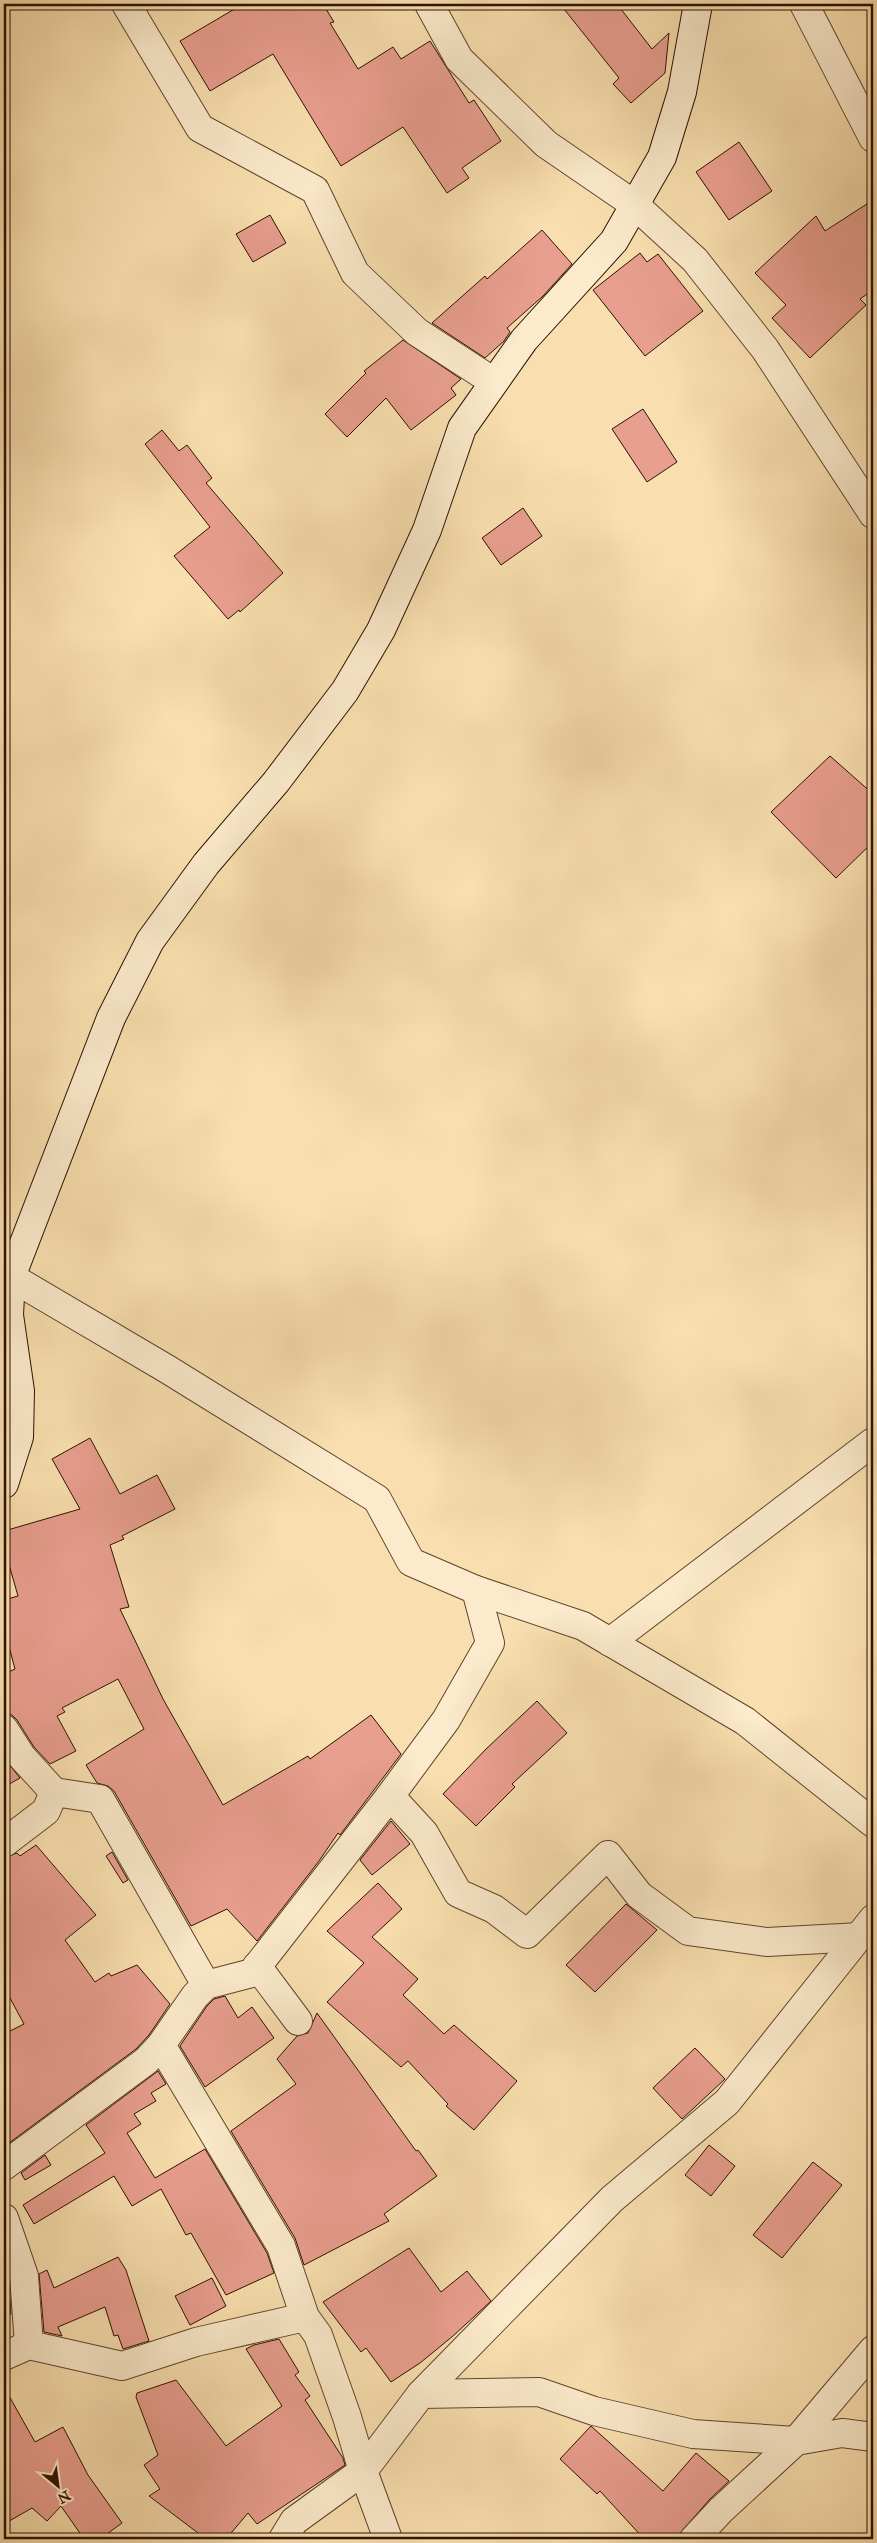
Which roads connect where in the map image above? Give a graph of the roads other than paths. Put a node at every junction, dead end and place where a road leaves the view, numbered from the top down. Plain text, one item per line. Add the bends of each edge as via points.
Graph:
1 (126, 4) edge
2 (429, 4) edge
3 (698, 4) edge
4 (804, 4) edge
5 (873, 138) edge
6 (635, 205) junction
7 (494, 382) junction
8 (873, 514) edge
9 (7, 1275) edge
10 (873, 1442) edge
11 (4, 1484) edge
12 (476, 1590) junction
13 (610, 1642) junction
14 (4, 1730) edge
15 (54, 1792) junction
16 (390, 1796) junction
17 (873, 1823) edge
18 (4, 1843) edge
19 (867, 1928) edge
20 (257, 1966) junction
21 (206, 1985) junction
22 (298, 2021) dead end
23 (162, 2044) junction
24 (4, 2166) edge
25 (4, 2218) edge
26 (305, 2317) junction
27 (29, 2345) junction
28 (873, 2350) edge
29 (4, 2356) edge
30 (421, 2394) junction
31 (873, 2437) edge
32 (796, 2442) junction
33 (363, 2471) junction
34 (283, 2539) edge
35 (388, 2539) edge
36 (694, 2539) edge

1 - 7 street via 200,128 315,190 355,273 417,332
2 - 6 street via 459,59 546,144
3 - 6 street via 682,92 662,157
4 - 5 street
6 - 7 street via 614,241 524,340
6 - 8 street via 695,260 765,348
7 - 9 street via 462,428 427,530 381,630 345,691 276,782 206,864 150,941 110,1018
9 - 11 street via 20,1391 19,1437
9 - 12 street via 377,1499 411,1562
10 - 13 street
12 - 13 street via 583,1626
12 - 16 street via 490,1644 446,1720
13 - 17 street via 744,1721
14 - 15 street
15 - 18 street via 46,1811
15 - 21 street via 100,1799
16 - 19 street via 424,1833 458,1893 494,1908 527,1934 608,1855 639,1895 688,1931 767,1942
16 - 20 street
19 - 30 street via 727,2102 612,2199
20 - 21 street via 252,1973
20 - 22 street
21 - 23 street
23 - 24 street via 146,2062
23 - 26 street via 281,2246
25 - 27 street via 24,2276
26 - 27 street via 196,2342 122,2366
26 - 33 street via 318,2335
27 - 29 street
28 - 32 street
30 - 32 street via 539,2392 594,2411 693,2434
30 - 33 street
31 - 32 street via 842,2433
32 - 36 street via 720,2510
33 - 34 street via 294,2521
33 - 35 street

